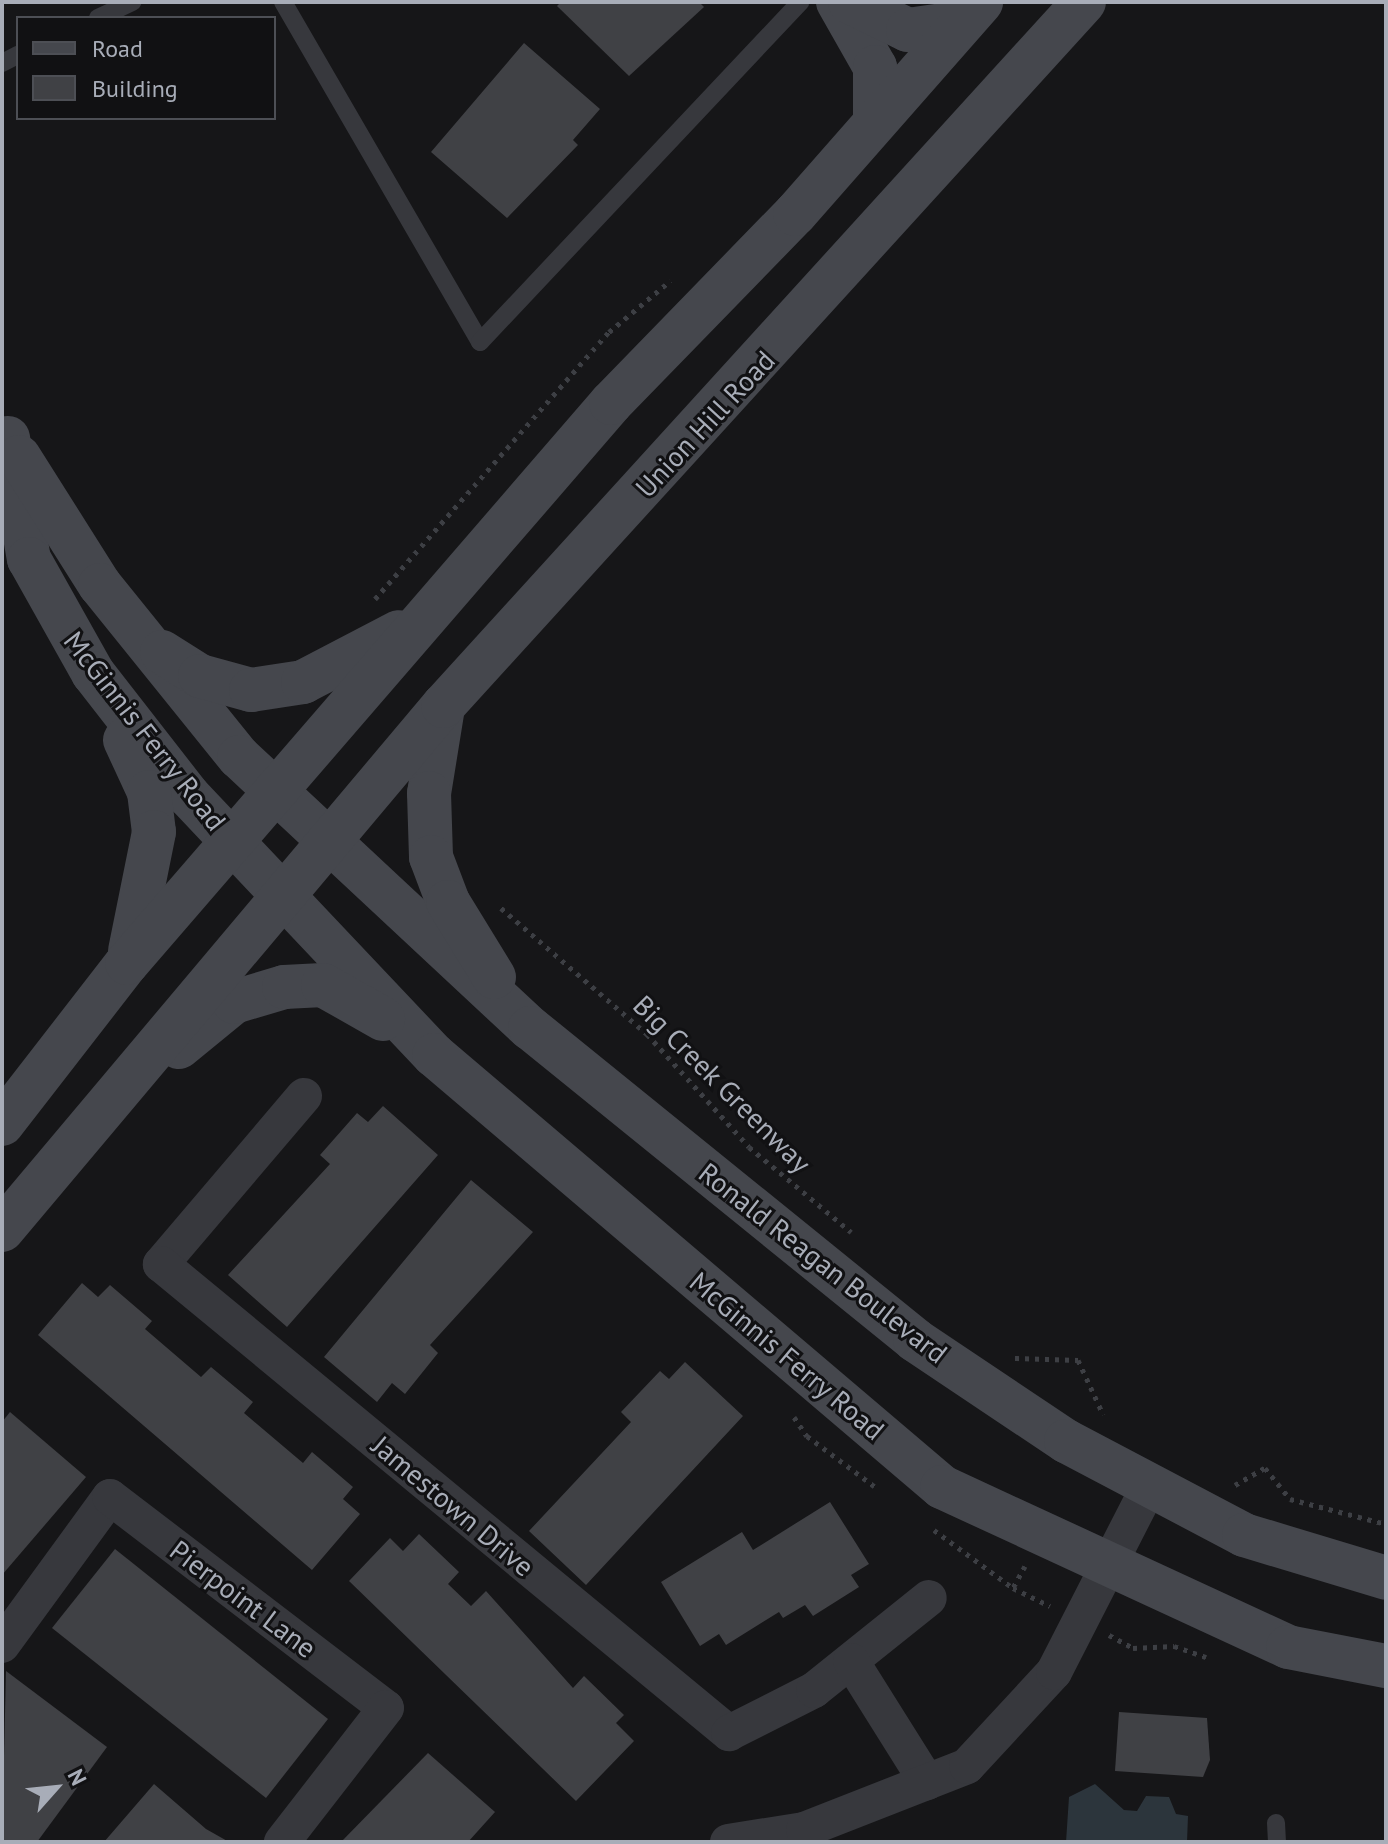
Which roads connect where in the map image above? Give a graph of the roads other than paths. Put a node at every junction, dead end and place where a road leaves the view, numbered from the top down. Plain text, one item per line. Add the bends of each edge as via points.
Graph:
1 (132, 2) edge
2 (283, 2) edge
3 (800, 2) edge
4 (838, 2) edge
5 (850, 2) edge
6 (1084, 2) edge
7 (972, 12) edge
8 (102, 16) edge
9 (875, 119) junction
10 (5, 432) edge
11 (429, 615) junction
12 (140, 638) junction
13 (93, 673) junction
14 (443, 706) junction
15 (273, 794) junction
16 (230, 841) junction
17 (325, 844) junction
18 (284, 894) junction
19 (127, 963) junction
20 (530, 1028) junction
21 (434, 1055) junction
22 (304, 1096) dead end
23 (99, 1111) junction
24 (2, 1124) edge
25 (2, 1230) edge
26 (1149, 1486) junction
27 (1109, 1567) junction
28 (1386, 1578) edge
29 (929, 1598) dead end
30 (2, 1645) edge
31 (851, 1661) junction
32 (1386, 1666) edge
33 (927, 1782) junction
34 (282, 1842) edge
35 (728, 1842) edge

1 - 8 lane
2 - 3 lane via 480,342
4 - 9 main road via 875,67
5 - 7 main road via 908,30
6 - 14 main road, Union Hill Road
7 - 9 main road
9 - 11 main road via 795,214 611,403
10 - 12 main road, McGinnis Ferry Road
10 - 13 main road, McGinnis Ferry Road via 29,559
11 - 12 main road via 303,682 251,690 200,676
11 - 15 main road
12 - 15 main road, McGinnis Ferry Road
13 - 16 main road, McGinnis Ferry Road
13 - 19 main road via 149,792 154,832
14 - 17 main road, Union Hill Road
14 - 20 main road via 429,793 431,857 456,916
15 - 16 main road, McGinnis Ferry Road
15 - 17 main road, McGinnis Ferry Road
16 - 18 main road, McGinnis Ferry Road
16 - 19 main road, McGinnis Ferry Road
17 - 18 main road
17 - 20 main road, Ronald Reagan Boulevard
18 - 21 main road, McGinnis Ferry Road
18 - 23 main road
19 - 24 main road, McGinnis Ferry Road
20 - 26 main road, Ronald Reagan Boulevard via 915,1340 1066,1441
21 - 23 main road via 352,997 323,985 284,987 234,1002
21 - 27 main road, McGinnis Ferry Road via 942,1487
22 - 31 street, Jamestown Drive via 161,1264 729,1733 814,1690
23 - 25 main road
26 - 27 street
26 - 28 main road, Ronald Reagan Boulevard via 1244,1535
27 - 32 main road, McGinnis Ferry Road via 1288,1647
27 - 33 street via 1054,1672 967,1766
29 - 31 street, Jamestown Drive
30 - 34 street, Pierpoint Lane via 110,1497 386,1708
31 - 33 street
33 - 35 street via 804,1830

